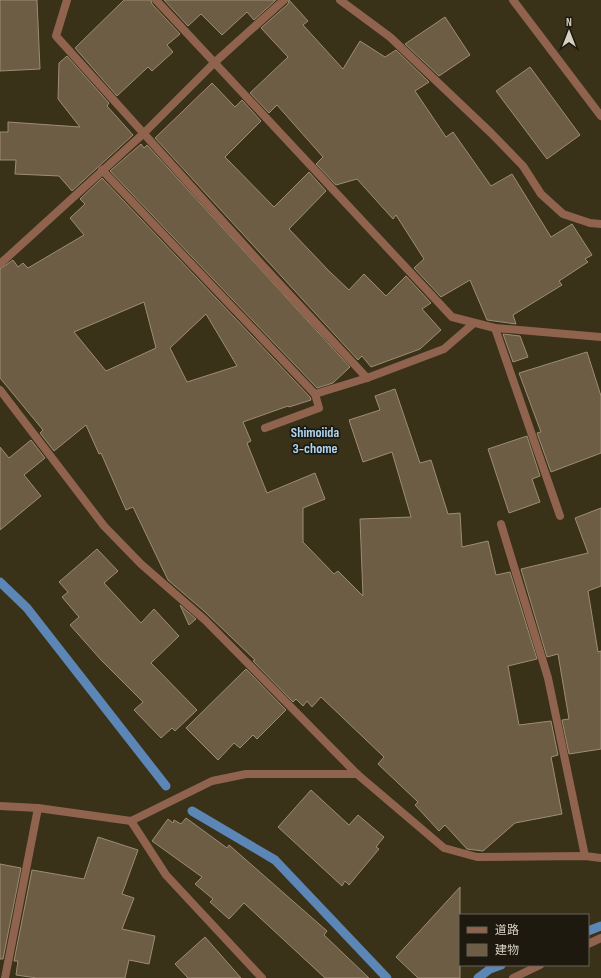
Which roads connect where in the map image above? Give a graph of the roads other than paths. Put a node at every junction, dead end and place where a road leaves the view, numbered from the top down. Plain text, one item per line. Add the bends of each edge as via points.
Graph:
1 (67, 0) edge
2 (156, 0) edge
3 (284, 0) edge
4 (340, 0) edge
5 (513, 0) edge
6 (214, 63) junction
7 (601, 116) edge
8 (144, 133) junction
9 (102, 170) junction
10 (601, 224) edge
11 (0, 264) edge
12 (474, 323) junction
13 (495, 328) junction
14 (601, 337) edge
15 (367, 378) junction
16 (0, 390) edge
17 (315, 394) junction
18 (265, 428) dead end
19 (560, 516) dead end
20 (501, 524) dead end
21 (357, 774) junction
22 (0, 806) edge
23 (38, 808) junction
24 (131, 821) junction
25 (585, 856) junction
26 (601, 858) edge
27 (601, 938) edge
28 (589, 944) edge
29 (538, 966) edge
30 (6, 978) edge
31 (262, 978) edge
32 (512, 978) edge

1 - 8 street via 56,36
2 - 6 street
3 - 6 street
4 - 10 street via 390,37 491,133 523,166 541,194 563,214
5 - 7 street
6 - 8 street
6 - 12 street via 452,317
8 - 9 street
8 - 15 street
9 - 11 street
9 - 17 street
12 - 13 street
12 - 15 street via 444,349
13 - 14 street
13 - 19 street
15 - 17 street
16 - 21 street via 104,526 141,564 205,620
17 - 18 street via 319,408
20 - 25 street via 548,678
21 - 24 street via 246,774 212,781
21 - 25 street via 444,848 476,857
22 - 23 street
23 - 24 street
23 - 30 street
24 - 31 street via 166,875
25 - 26 street
27 - 28 street
29 - 32 street

